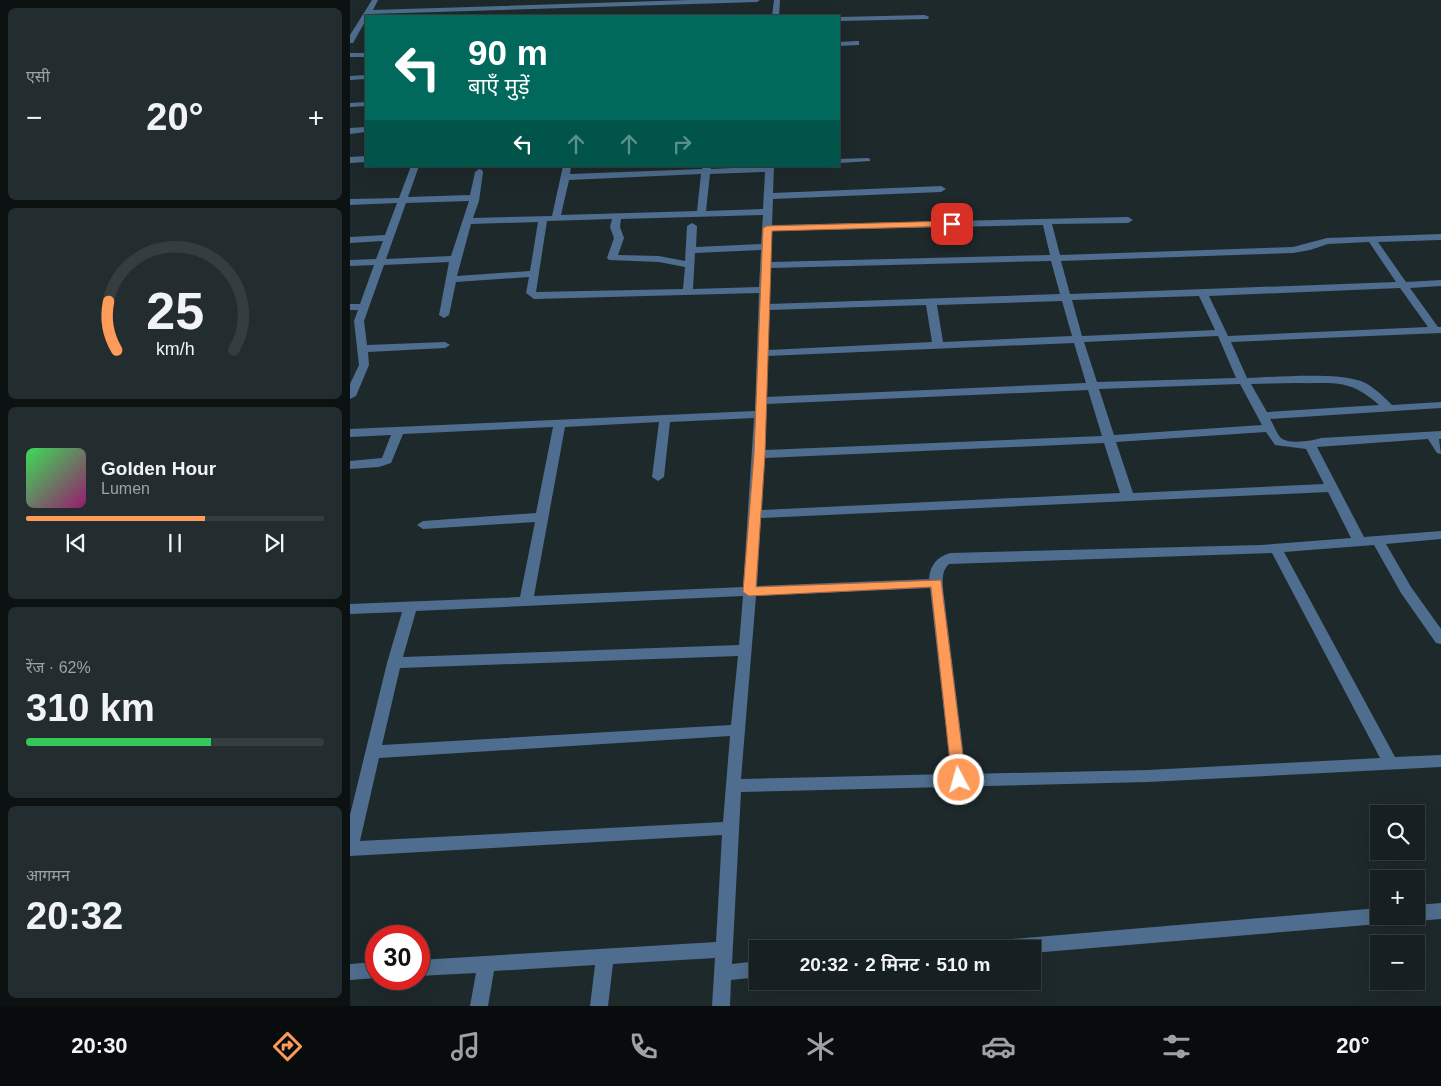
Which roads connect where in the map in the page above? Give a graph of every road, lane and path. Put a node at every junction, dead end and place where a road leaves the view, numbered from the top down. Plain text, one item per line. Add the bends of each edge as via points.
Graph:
1 (375, 0) edge
2 (483, 0) edge
3 (757, 0) edge
4 (777, 0) edge
5 (478, 13) edge
6 (367, 15) edge
7 (403, 15) edge
8 (776, 15) edge
9 (365, 16) edge
10 (925, 17) dead end
11 (365, 18) edge
12 (840, 19) edge
13 (350, 20) edge
14 (365, 33) edge
15 (355, 34) junction
16 (350, 41) edge
17 (840, 44) edge
18 (856, 44) dead end
19 (350, 55) edge
20 (365, 55) edge
21 (365, 77) edge
22 (350, 78) edge
23 (365, 104) edge
24 (350, 105) edge
25 (365, 130) edge
26 (350, 131) edge
27 (365, 159) edge
28 (350, 160) edge
29 (868, 160) dead end
30 (840, 161) edge
31 (415, 167) edge
32 (567, 167) edge
33 (770, 168) edge
34 (707, 169) edge
35 (479, 172) dead end
36 (566, 177) junction
37 (942, 189) dead end
38 (768, 196) junction
39 (474, 198) junction
40 (402, 200) junction
41 (350, 202) edge
42 (767, 212) junction
43 (701, 213) junction
44 (617, 216) junction
45 (556, 218) junction
46 (543, 219) junction
47 (1128, 220) dead end
48 (468, 221) junction
49 (1047, 222) junction
50 (692, 226) dead end
51 (767, 228) junction
52 (1441, 237) edge
53 (389, 238) junction
54 (1371, 239) junction
55 (350, 240) edge
56 (766, 247) junction
57 (690, 250) junction
58 (1055, 258) junction
59 (455, 259) junction
60 (380, 262) junction
61 (350, 263) edge
62 (689, 265) junction
63 (765, 265) junction
64 (534, 274) junction
65 (451, 279) junction
66 (1441, 283) edge
67 (1403, 284) junction
68 (764, 290) junction
69 (688, 292) junction
70 (1203, 293) junction
71 (1065, 296) junction
72 (931, 301) junction
73 (350, 307) edge
74 (363, 307) junction
75 (763, 307) junction
76 (444, 315) dead end
77 (1438, 330) edge
78 (1222, 336) junction
79 (1078, 339) junction
80 (445, 345) dead end
81 (938, 346) junction
82 (362, 349) junction
83 (762, 353) junction
84 (1243, 380) junction
85 (1091, 386) junction
86 (350, 396) edge
87 (1441, 405) edge
88 (760, 407) junction
89 (1389, 408) junction
90 (1263, 416) junction
91 (665, 417) junction
92 (560, 422) junction
93 (1270, 428) junction
94 (399, 430) junction
95 (350, 432) edge
96 (1436, 435) edge
97 (1109, 439) junction
98 (1309, 445) junction
99 (1441, 450) edge
100 (760, 454) junction
101 (350, 465) edge
102 (658, 478) dead end
103 (1332, 488) junction
104 (1128, 498) junction
105 (755, 514) junction
106 (543, 517) junction
107 (423, 525) dead end
108 (1441, 535) edge
109 (1378, 541) junction
110 (1360, 542) junction
111 (1276, 548) junction
112 (937, 583) junction
113 (749, 592) junction
114 (526, 601) junction
115 (411, 606) junction
116 (350, 608) edge
117 (1441, 639) edge
118 (746, 650) junction
119 (394, 663) junction
120 (739, 730) junction
121 (374, 752) junction
122 (1441, 761) edge
123 (1392, 765) junction
124 (959, 780) junction
125 (733, 786) junction
126 (731, 828) junction
127 (350, 849) edge
128 (1441, 911) edge
129 (1425, 912) edge
130 (1370, 917) edge
131 (1041, 945) edge
132 (724, 949) junction
133 (605, 956) junction
134 (487, 964) junction
135 (430, 967) edge
136 (365, 971) edge
137 (749, 971) edge
138 (350, 972) edge
139 (723, 973) junction
140 (479, 1006) edge
141 (599, 1006) edge
142 (721, 1006) edge

1 - 6 street
2 - 5 street
3 - 5 street
4 - 8 street
5 - 7 street
9 - 13 street
10 - 12 street
11 - 15 street
14 - 15 street
15 - 16 street
17 - 18 street
19 - 20 street
21 - 22 street
23 - 24 street
25 - 26 street
27 - 28 street
29 - 30 lane
31 - 40 street
32 - 36 street
33 - 34 street
33 - 38 street
34 - 36 street
34 - 43 street
35 - 39 street
36 - 45 street
37 - 38 street
38 - 42 street
39 - 40 street
39 - 48 street
40 - 41 street
40 - 53 street
42 - 43 street
42 - 51 street
43 - 44 street
44 - 45 street
44 - 62 street via 615,227 619,238 612,258 659,259
45 - 46 street
46 - 48 street
46 - 64 street
47 - 49 street
48 - 59 street
49 - 51 street
49 - 58 street
50 - 57 street
51 - 56 street
52 - 54 street
53 - 55 street
53 - 60 street
54 - 58 street via 1327,240 1303,249
54 - 67 street
56 - 57 street
56 - 63 street
57 - 62 street
58 - 63 street
58 - 71 street
59 - 60 street
59 - 65 street
60 - 61 street
60 - 74 street
62 - 69 street
63 - 68 street
64 - 65 street
64 - 69 street via 531,293 540,297
65 - 76 street
66 - 67 street
67 - 70 street
67 - 77 street
68 - 69 street
68 - 75 street
70 - 71 street
70 - 78 street
71 - 72 street
71 - 79 street
72 - 75 street
72 - 81 street
73 - 74 street
74 - 82 street via 358,325
75 - 83 street
77 - 78 street
78 - 79 street
78 - 84 street
79 - 81 street
79 - 85 street
80 - 82 street
81 - 83 street
82 - 86 street via 364,365
83 - 88 street
84 - 85 street
84 - 89 street via 1351,382 1370,391
84 - 90 street
85 - 88 street
85 - 97 street
87 - 89 street
88 - 91 street
88 - 100 street
89 - 90 street
90 - 93 street
91 - 92 street
91 - 102 street
92 - 94 street
92 - 106 street
93 - 97 street
93 - 98 street via 1280,443
94 - 95 street
94 - 101 street via 387,460
96 - 98 street
96 - 99 street
97 - 100 street
97 - 104 street
98 - 103 street
100 - 105 street
103 - 104 street
103 - 110 street
104 - 105 street
105 - 113 street
106 - 107 street
106 - 114 street
108 - 109 street
109 - 110 street
109 - 117 street via 1406,590
110 - 111 street
111 - 112 street via 950,558 938,566
111 - 123 street
112 - 113 street
112 - 124 street
113 - 114 street
113 - 118 street
114 - 115 street
115 - 116 street
115 - 119 street
118 - 119 street
118 - 120 street
119 - 121 street
120 - 121 street
120 - 125 street
121 - 127 street
122 - 123 street
123 - 124 street via 1148,776
124 - 125 street
125 - 126 street
126 - 127 street
126 - 132 street
128 - 129 street
130 - 131 street
132 - 133 street
132 - 139 street
133 - 134 street
133 - 141 street
134 - 135 street
134 - 140 street
136 - 138 street
137 - 139 street
139 - 142 street

